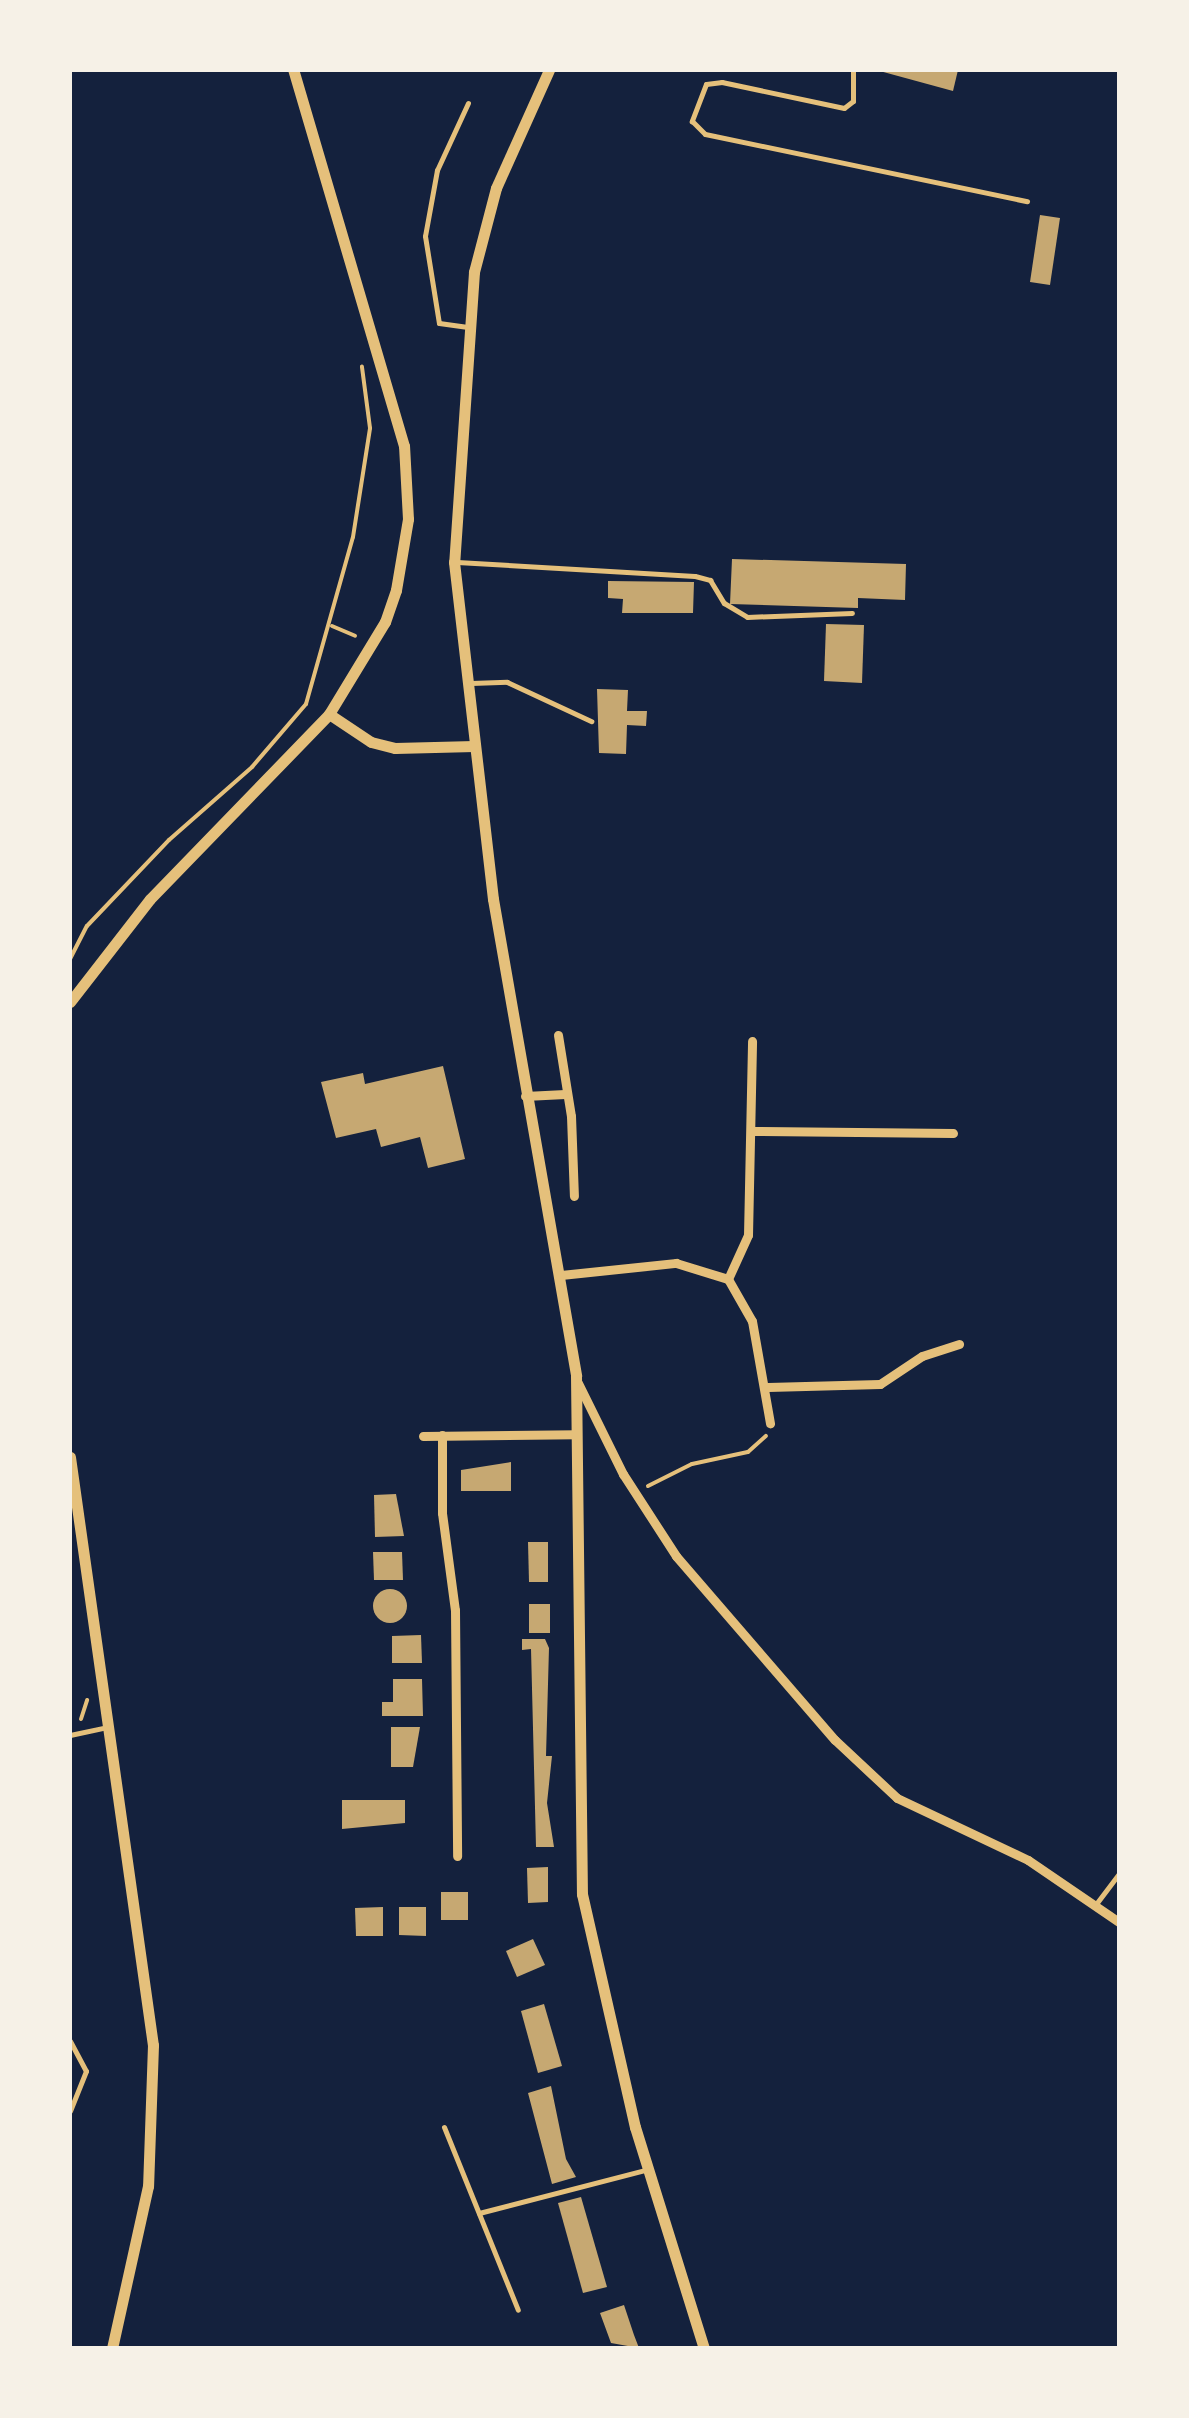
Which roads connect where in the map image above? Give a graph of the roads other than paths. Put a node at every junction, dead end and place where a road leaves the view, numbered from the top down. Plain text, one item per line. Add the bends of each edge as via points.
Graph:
1 (293, 70) edge
2 (549, 70) edge
3 (726, 70) edge
4 (852, 70) edge
5 (722, 82) junction
6 (468, 103) dead end
7 (1027, 201) dead end
8 (468, 327) junction
9 (454, 562) junction
10 (852, 613) dead end
11 (468, 684) junction
12 (329, 714) junction
13 (591, 722) dead end
14 (474, 746) junction
15 (70, 1002) edge
16 (558, 1035) dead end
17 (752, 1042) dead end
18 (565, 1094) junction
19 (525, 1096) junction
20 (752, 1131) junction
21 (953, 1133) dead end
22 (574, 1196) dead end
23 (562, 1274) junction
24 (728, 1279) junction
25 (959, 1344) dead end
26 (576, 1376) junction
27 (768, 1387) junction
28 (770, 1423) road end
29 (576, 1434) junction
30 (442, 1435) junction
31 (424, 1436) dead end
32 (70, 1457) edge
33 (111, 1726) junction
34 (70, 1734) edge
35 (457, 1856) dead end
36 (1119, 1874) edge
37 (1096, 1904) junction
38 (1119, 1922) edge
39 (70, 2041) edge
40 (70, 2110) edge
41 (444, 2127) dead end
42 (647, 2169) junction
43 (479, 2213) junction
44 (518, 2310) dead end
45 (112, 2348) edge
46 (704, 2348) edge

1 - 12 street via 404,446 404,554 373,643
2 - 8 street via 496,188
3 - 5 lane
4 - 5 lane via 853,101 844,108
5 - 7 lane via 706,84 696,103 692,121 705,134
6 - 8 lane via 437,170 424,236 439,324
8 - 9 street
9 - 10 lane via 695,576 710,580 724,603 747,618
9 - 11 street
11 - 13 lane via 507,682
11 - 14 street
12 - 14 street via 371,742 396,748
12 - 15 street via 150,899
14 - 19 street
16 - 18 street
17 - 20 street
18 - 19 street
18 - 22 street
19 - 23 street
20 - 21 street
20 - 24 street via 748,1235
23 - 24 street via 676,1263
23 - 26 street
24 - 27 street via 749,1310
25 - 27 street via 922,1356 880,1384
26 - 29 street
26 - 37 street via 635,1493 744,1640 897,1798 1028,1860
27 - 28 street
29 - 30 street
29 - 42 street via 582,1894
30 - 31 street
30 - 35 street via 442,1513 455,1610
32 - 33 street
33 - 34 lane
33 - 45 street via 149,1990 153,2126 137,2255
36 - 37 lane
37 - 38 street
39 - 40 lane via 86,2071
41 - 43 lane
42 - 43 lane
42 - 46 street
43 - 44 lane

